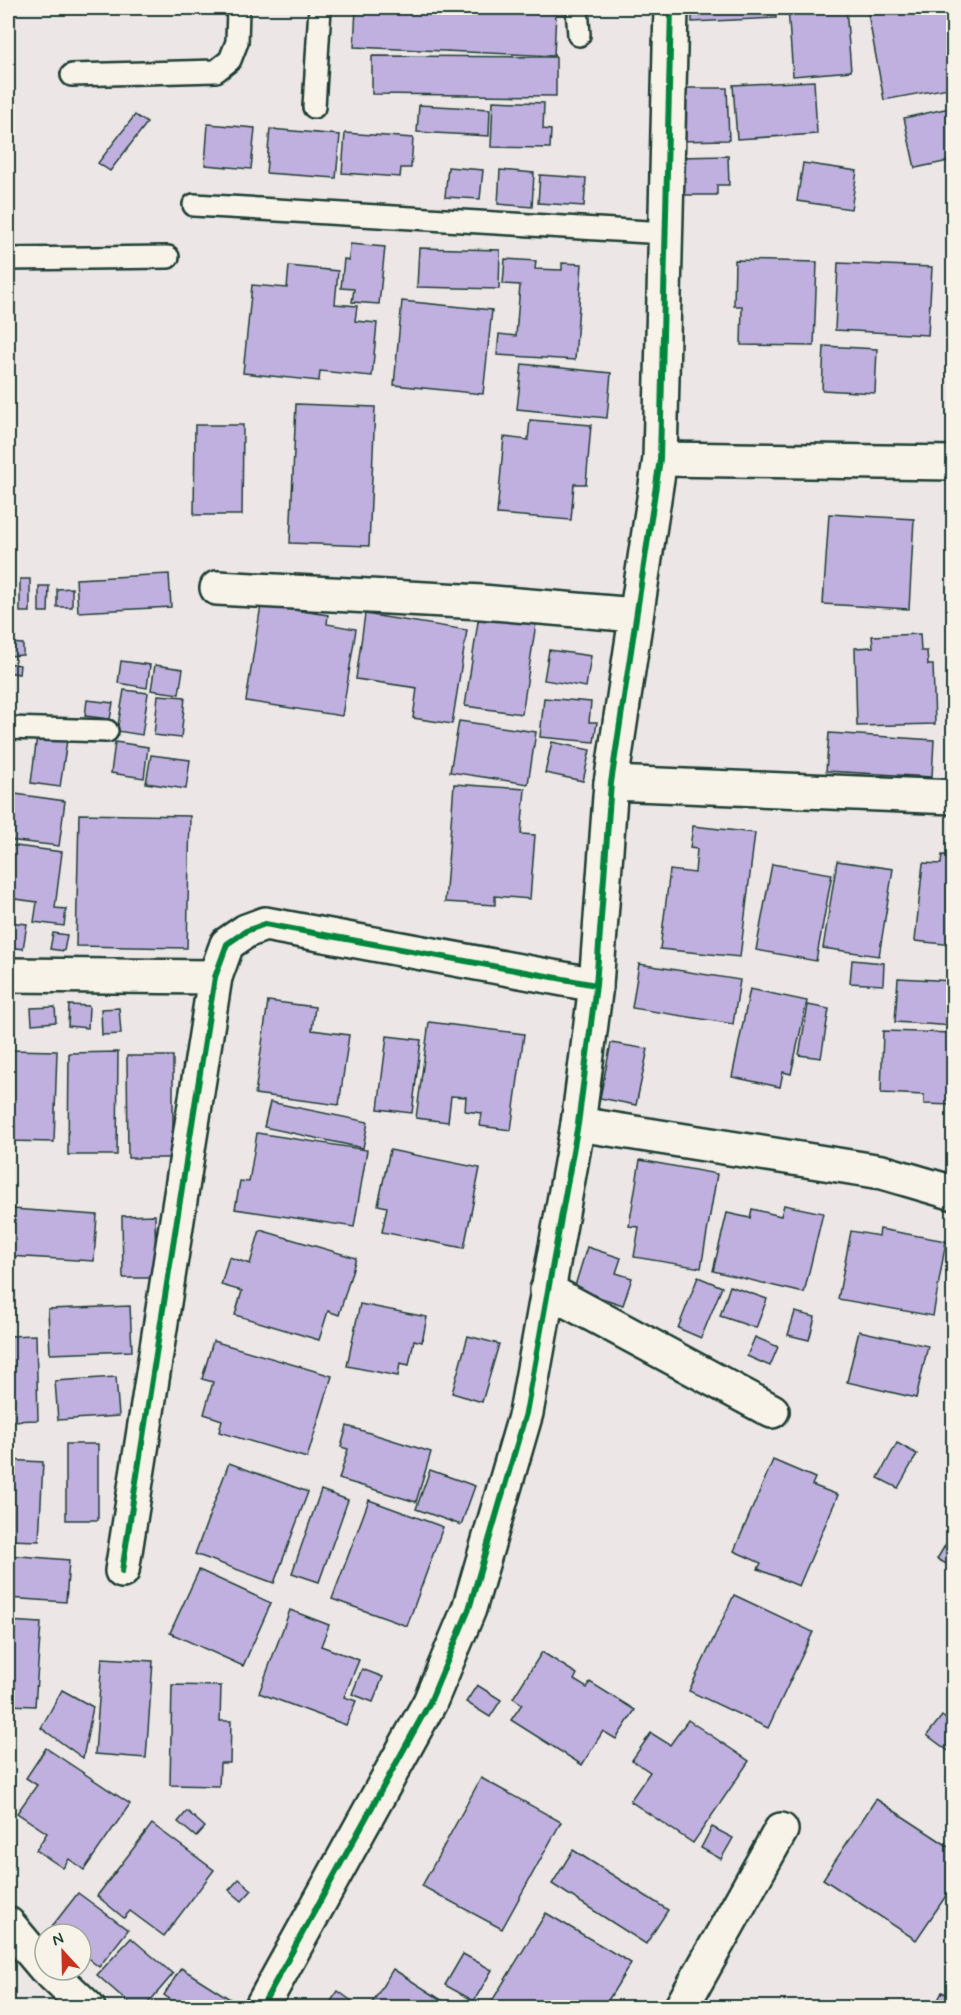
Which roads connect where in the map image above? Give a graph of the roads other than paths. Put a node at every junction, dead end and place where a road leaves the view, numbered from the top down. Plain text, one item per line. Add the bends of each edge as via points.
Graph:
1 (238, 8) edge
2 (320, 8) edge
3 (577, 8) edge
4 (671, 8) edge
5 (579, 35) dead end
6 (72, 75) dead end
7 (314, 107) dead end
8 (194, 205) dead end
9 (666, 233) junction
10 (168, 257) dead end
11 (8, 259) edge
12 (660, 459) junction
13 (954, 463) edge
14 (217, 588) dead end
15 (636, 615) junction
16 (8, 728) edge
17 (107, 731) dead end
18 (611, 783) junction
19 (954, 797) edge
20 (8, 975) edge
21 (215, 977) junction
22 (596, 985) junction
23 (578, 1124) junction
24 (954, 1193) edge
25 (547, 1290) junction
26 (772, 1411) dead end
27 (122, 1571) dead end
28 (781, 1830) dead end
29 (8, 1924) edge
30 (33, 1954) edge
31 (60, 1982) edge
32 (88, 2007) edge
33 (261, 2007) edge
34 (681, 2007) edge

1 - 6 lane via 237,42 230,60 216,71
2 - 7 lane
3 - 5 lane
4 - 9 street
8 - 9 lane
9 - 12 street
10 - 11 lane
12 - 13 street
12 - 15 street
14 - 15 street via 482,602
15 - 18 street
16 - 17 lane
18 - 19 street
18 - 22 street
20 - 21 street
21 - 22 street via 227,944 265,924
21 - 27 street
22 - 23 street
23 - 24 street via 882,1172
23 - 25 street
25 - 26 street
25 - 33 street via 526,1413 469,1609 430,1702
28 - 34 street
29 - 30 street
31 - 32 street

